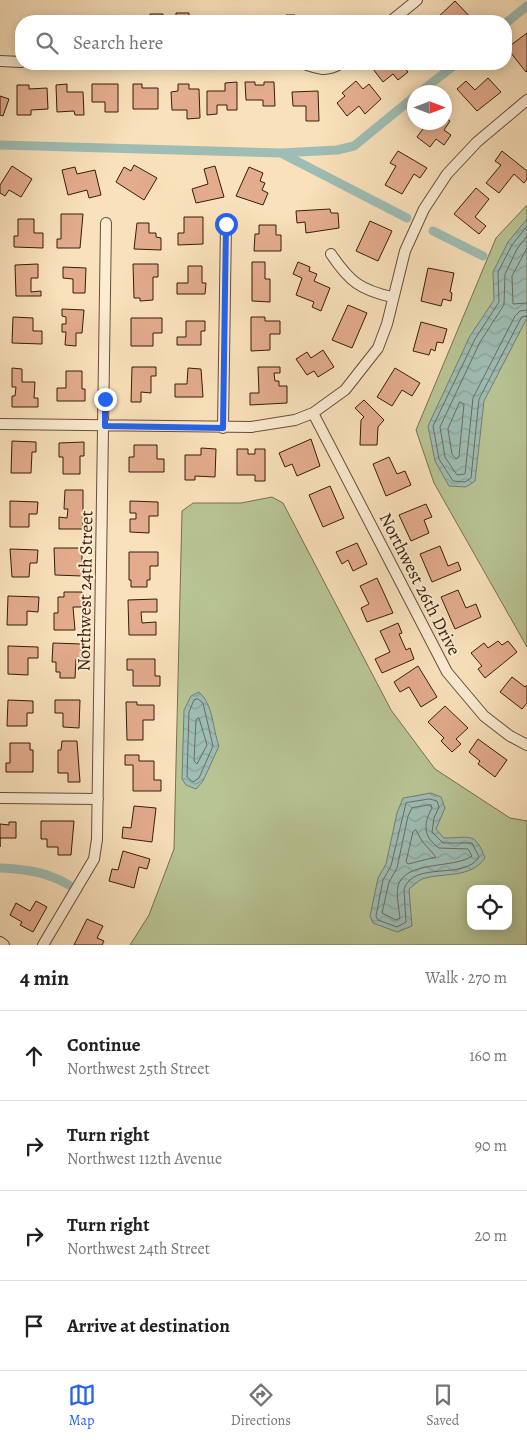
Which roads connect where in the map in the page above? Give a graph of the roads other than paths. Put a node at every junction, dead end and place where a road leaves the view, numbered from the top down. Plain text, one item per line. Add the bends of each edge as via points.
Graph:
1 (417, 0) edge
2 (399, 15) edge
3 (0, 61) edge
4 (15, 62) edge
5 (527, 100) edge
6 (106, 222) dead end
7 (226, 224) dead end
8 (331, 254) dead end
9 (392, 297) junction
10 (313, 413) junction
11 (0, 424) edge
12 (105, 426) junction
13 (223, 428) junction
14 (527, 745) edge
15 (0, 798) edge
16 (98, 800) junction
17 (0, 942) edge
18 (4, 945) edge
19 (43, 945) edge

1 - 2 street
3 - 4 street
5 - 9 street via 477,142 447,174 424,209 405,251
6 - 12 street, Northwest 24th Street
7 - 13 street
8 - 9 street via 344,274 356,284 370,292
9 - 10 street via 378,348 345,390
10 - 13 street via 271,425
10 - 14 street, Northwest 26th Drive via 447,672 484,716
11 - 12 street
12 - 13 street
12 - 16 street, Northwest 24th Street
15 - 16 street
16 - 19 street, Northwest 24th Street via 94,859
17 - 18 street

